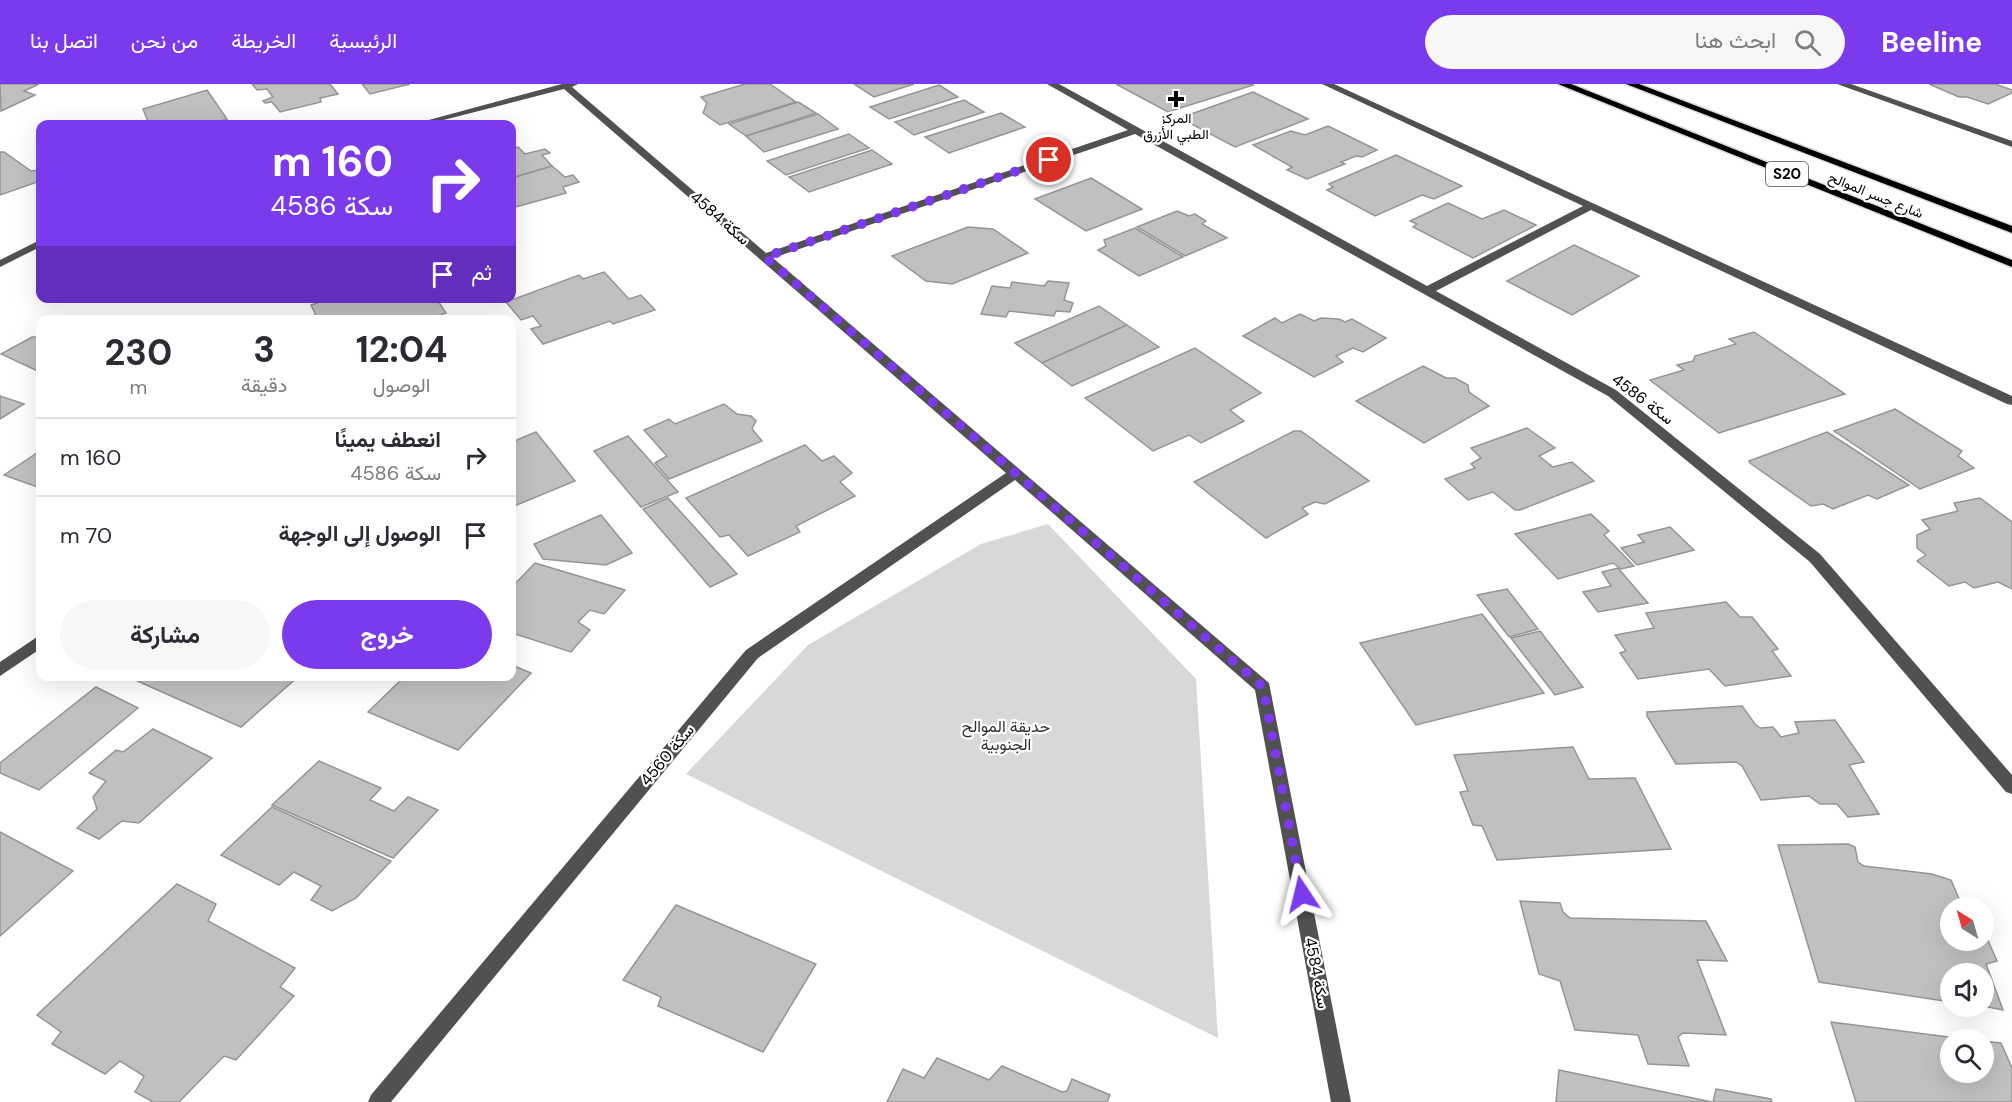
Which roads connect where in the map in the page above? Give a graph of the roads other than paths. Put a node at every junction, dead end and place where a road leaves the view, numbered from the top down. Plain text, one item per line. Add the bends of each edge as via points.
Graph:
1 (1052, 84) edge
2 (1327, 84) edge
3 (1563, 84) edge
4 (1630, 84) edge
5 (1842, 84) edge
6 (570, 85) edge
7 (434, 120) edge
8 (1136, 130) junction
9 (2012, 144) edge
10 (1591, 206) junction
11 (2012, 230) edge
12 (36, 245) edge
13 (765, 257) junction
14 (0, 264) edge
15 (2012, 264) edge
16 (1427, 291) junction
17 (2012, 401) edge
18 (1016, 473) junction
19 (36, 644) edge
20 (0, 670) edge
21 (2012, 787) edge
22 (378, 1102) edge
23 (1341, 1102) edge

1 - 8 street, سكة 4586
2 - 10 street
3 - 15 main road, شارع جسر الموالح / S20
4 - 11 main road, شارع جسر الموالح / S20
5 - 9 street
6 - 7 street
6 - 13 street, سكة 4584
8 - 13 street
8 - 16 street, سكة 4586
10 - 16 street
10 - 17 street
12 - 14 street
13 - 18 street, سكة 4584
16 - 21 street, سكة 4586 via 1612,393 1815,558
18 - 22 street, سكة 4560 via 752,654
18 - 23 street, سكة 4584 via 1263,687
19 - 20 street

